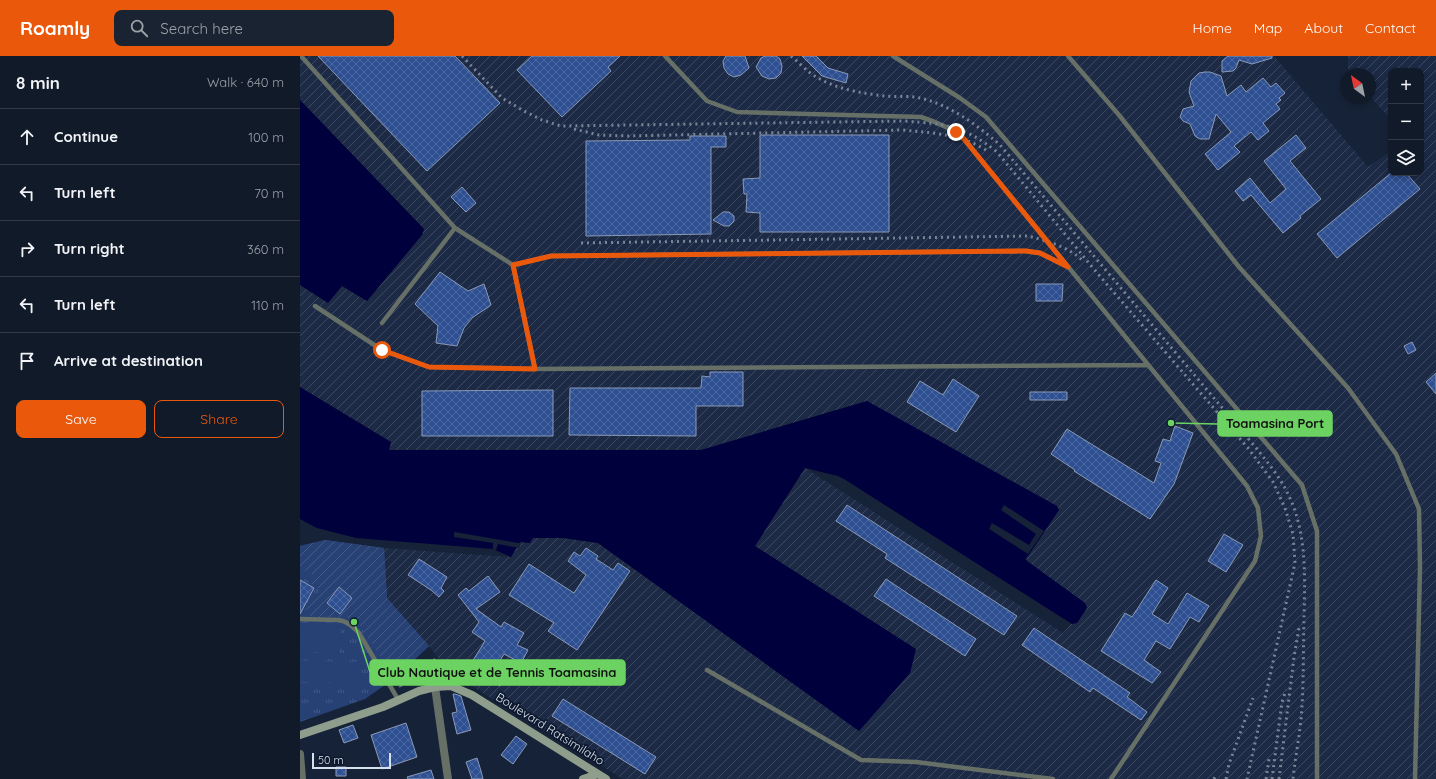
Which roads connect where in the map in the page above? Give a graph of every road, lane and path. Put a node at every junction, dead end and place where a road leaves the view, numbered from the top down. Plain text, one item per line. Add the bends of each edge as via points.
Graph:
1 (301, 56) edge
2 (665, 56) edge
3 (893, 56) edge
4 (1068, 56) edge
5 (455, 228) junction
6 (513, 265) junction
7 (1068, 267) junction
8 (314, 306) dead end
9 (382, 323) dead end
10 (1148, 365) junction
11 (535, 369) junction
12 (300, 619) edge
13 (436, 658) dead end
14 (707, 670) dead end
15 (434, 687) junction
16 (393, 691) junction
17 (399, 700) junction
18 (300, 735) edge
19 (300, 754) edge
20 (598, 774) junction
21 (302, 779) edge
22 (448, 779) edge
23 (583, 779) edge
24 (606, 779) edge
25 (1053, 779) edge
26 (1111, 779) edge
27 (1317, 779) edge
28 (1415, 779) edge

1 - 5 lane
2 - 7 lane via 707,101 737,112 921,117 941,124 964,139
3 - 27 lane via 986,117 1302,485 1317,531
4 - 28 lane via 1119,115 1239,266 1348,388 1396,454 1419,509
5 - 6 lane
5 - 9 lane
6 - 7 lane via 551,256 1026,251 1040,253
6 - 11 lane
7 - 10 lane
8 - 11 lane via 382,350 429,367
10 - 11 lane
10 - 26 lane via 1247,486 1258,508 1260,536 1255,561
12 - 16 lane via 338,620 350,624 359,633
13 - 16 path
14 - 25 lane via 861,760 916,762
15 - 17 main road, Boulevard Ratsimilaho
15 - 20 main road, Boulevard Ratsimilaho via 451,686 472,695
15 - 22 street
16 - 17 lane
17 - 18 main road, Boulevard Ratsimilaho
19 - 21 street
20 - 23 main road
20 - 24 main road, Boulevard Ratsimilaho

